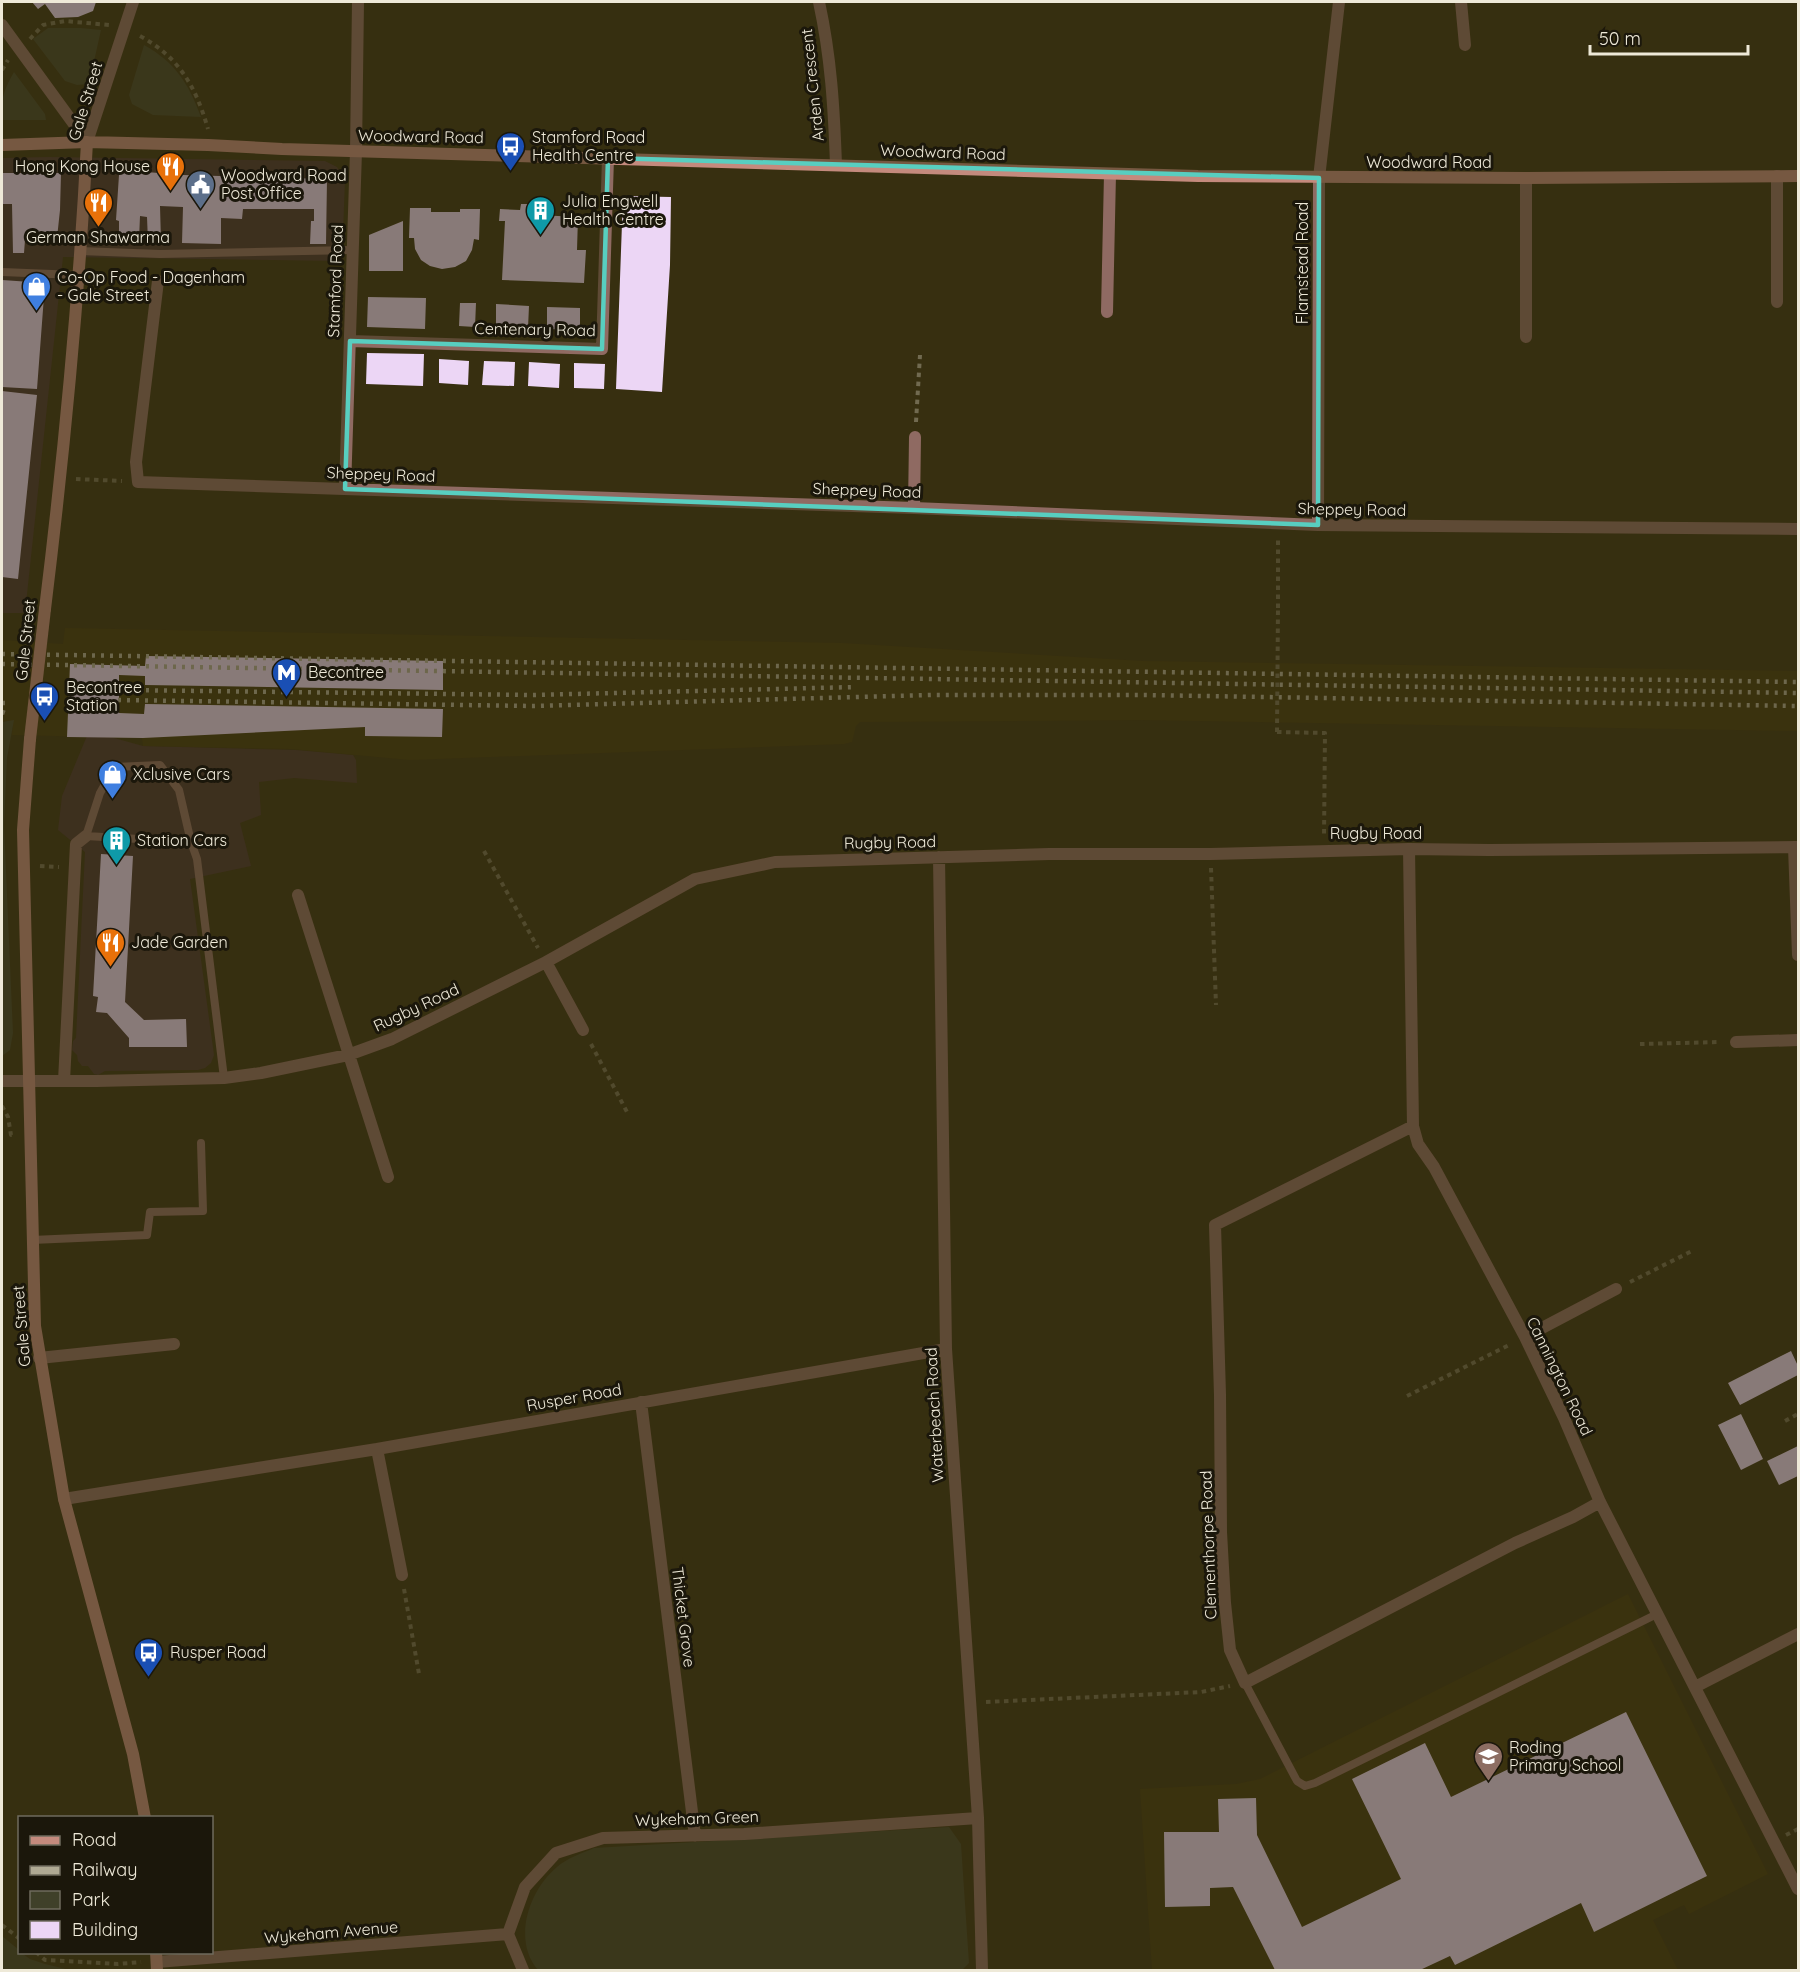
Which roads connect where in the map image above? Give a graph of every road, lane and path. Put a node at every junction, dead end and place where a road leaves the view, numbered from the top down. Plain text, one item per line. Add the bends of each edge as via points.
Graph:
1 (133, 2) edge
2 (358, 2) edge
3 (819, 2) edge
4 (1339, 2) edge
5 (1461, 2) edge
6 (2, 25) edge
7 (109, 25) dead end
8 (140, 36) dead end
9 (29, 40) dead end
10 (1465, 45) dead end
11 (11, 58) dead end
12 (2, 70) edge
13 (87, 142) junction
14 (2, 145) edge
15 (208, 145) junction
16 (356, 151) junction
17 (608, 158) junction
18 (836, 165) junction
19 (1110, 174) junction
20 (1777, 176) junction
21 (1798, 176) edge
22 (1319, 178) junction
23 (1526, 178) junction
24 (353, 250) junction
25 (80, 251) junction
26 (2, 272) edge
27 (77, 275) junction
28 (158, 280) dead end
29 (1777, 302) dead end
30 (1107, 312) dead end
31 (1526, 337) dead end
32 (350, 341) junction
33 (920, 355) dead end
34 (915, 437) joint
35 (82, 479) dead end
36 (104, 480) dead end
37 (345, 489) junction
38 (914, 508) junction
39 (1278, 524) junction
40 (1318, 525) junction
41 (1798, 529) edge
42 (86, 836) junction
43 (191, 842) junction
44 (1796, 847) edge
45 (1409, 849) junction
46 (1323, 850) junction
47 (484, 851) dead end
48 (1211, 854) junction
49 (939, 857) junction
50 (45, 867) dead end
51 (61, 867) dead end
52 (298, 895) dead end
53 (1798, 955) edge
54 (546, 962) junction
55 (1216, 1005) dead end
56 (583, 1030) joint
57 (1798, 1040) edge
58 (1736, 1042) joint
59 (1640, 1044) dead end
60 (348, 1055) junction
61 (224, 1078) junction
62 (28, 1080) junction
63 (2, 1081) edge
64 (64, 1081) junction
65 (2, 1108) edge
66 (627, 1112) dead end
67 (1413, 1126) junction
68 (15, 1135) dead end
69 (201, 1143) dead end
70 (388, 1177) dead end
71 (32, 1239) junction
72 (1692, 1251) dead end
73 (1616, 1289) joint
74 (1525, 1337) junction
75 (174, 1344) dead end
76 (946, 1349) junction
77 (39, 1358) junction
78 (1407, 1396) dead end
79 (641, 1402) junction
80 (1798, 1414) edge
81 (1785, 1421) dead end
82 (377, 1449) junction
83 (64, 1499) junction
84 (1600, 1502) junction
85 (402, 1575) joint
86 (1657, 1614) junction
87 (1798, 1634) edge
88 (419, 1674) dead end
89 (1245, 1683) junction
90 (1695, 1687) junction
91 (970, 1703) junction
92 (145, 1816) edge
93 (978, 1818) junction
94 (694, 1836) junction
95 (1798, 1889) edge
96 (2, 1925) edge
97 (508, 1934) junction
98 (18, 1937) edge
99 (37, 1954) edge
100 (156, 1962) edge
101 (523, 1971) edge
102 (982, 1971) edge

1 - 13 street, Gale Street
2 - 16 street, Stamford Road
3 - 18 street, Arden Crescent via 828,45
4 - 22 street, Flamstead Road
5 - 10 street
6 - 13 street
7 - 9 path via 65,21 43,25
8 - 15 path via 180,66 205,118
11 - 12 path
13 - 14 street, Woodward Road
13 - 15 street, Woodward Road
13 - 25 street, Gale Street
15 - 16 street, Woodward Road
16 - 17 street, Woodward Road
16 - 24 street, Stamford Road
17 - 18 street, Woodward Road
17 - 32 street, Centenary Road via 602,349
18 - 19 street, Woodward Road
19 - 22 street, Woodward Road
19 - 30 street
20 - 21 street, Woodward Road
20 - 23 street, Woodward Road
20 - 29 street
22 - 23 street, Woodward Road
22 - 40 street, Flamstead Road
23 - 31 street
24 - 25 lane via 160,254
24 - 32 street, Stamford Road
25 - 27 street, Gale Street
26 - 27 lane
27 - 62 street, Gale Street, bridge via 61,477 23,830
28 - 37 street, Sheppey Road via 136,462 138,482
32 - 37 street, Stamford Road
33 - 34 path
34 - 38 street
35 - 36 path
37 - 38 street, Sheppey Road
38 - 39 street, Sheppey Road
39 - 40 street, Sheppey Road
39 - 46 path, bridge via 1277,732 1325,733
40 - 41 street, Sheppey Road
42 - 43 lane
42 - 43 lane via 100,793 115,767 160,765 179,790
42 - 64 street via 76,844
43 - 61 lane via 197,859
44 - 45 street, Rugby Road
44 - 53 street
45 - 46 street, Rugby Road
45 - 67 street, Cannington Road
46 - 48 street, Rugby Road
47 - 54 path
48 - 49 street, Rugby Road
48 - 55 path
49 - 54 street, Rugby Road via 774,862 695,879
49 - 76 street, Waterbeach Road
50 - 51 path
52 - 60 street
54 - 56 street
54 - 60 street, Rugby Road via 392,1039
56 - 66 path
57 - 58 street
58 - 59 path
60 - 61 street, Rugby Road
60 - 70 street
61 - 64 street, Rugby Road
62 - 63 street, Rugby Road
62 - 64 street, Rugby Road
62 - 71 street, Gale Street
65 - 68 path via 11,1135
67 - 74 street, Cannington Road via 1418,1144
67 - 89 street, Clementhorpe Road via 1215,1225 1225,1603 1230,1650
69 - 71 lane via 203,1211 150,1212 147,1235
71 - 77 street, Gale Street
72 - 73 path
73 - 74 street
74 - 78 path
74 - 84 street, Cannington Road
75 - 77 street
76 - 79 street, Rusper Road
76 - 91 street, Waterbeach Road
77 - 83 street, Gale Street
79 - 82 street, Rusper Road
79 - 94 street, Thicket Grove
80 - 81 path
82 - 83 street, Rusper Road
82 - 85 street
83 - 92 street, Gale Street via 134,1754
84 - 86 street, Cannington Road
84 - 89 street
85 - 88 path
86 - 89 lane via 1305,1786 1297,1781
86 - 90 street, Cannington Road
87 - 90 street
89 - 91 path via 1201,1692
90 - 95 street, Cannington Road
91 - 93 street, Waterbeach Road
93 - 94 street, Wykeham Green
93 - 102 street, Waterbeach Road
94 - 97 street, Wykeham Green via 603,1838 556,1853 525,1887
96 - 98 path
97 - 100 street, Wykeham Avenue
97 - 101 street
99 - 100 path via 45,1960

